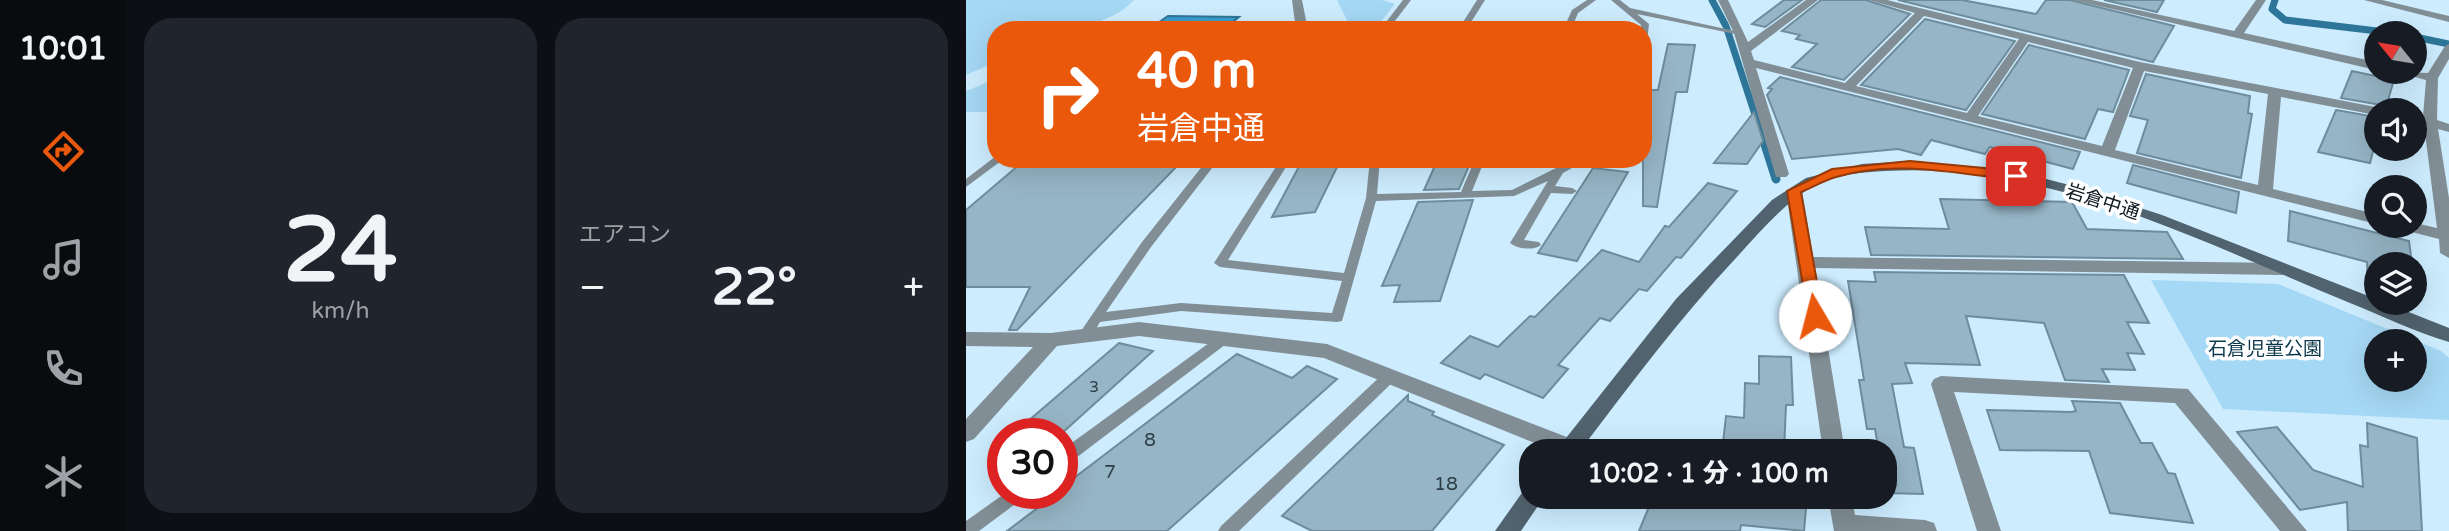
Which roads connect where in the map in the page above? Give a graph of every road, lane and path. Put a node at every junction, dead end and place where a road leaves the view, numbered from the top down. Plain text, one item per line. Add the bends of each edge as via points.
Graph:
1 (1297, 0) edge
2 (1406, 0) edge
3 (1481, 0) edge
4 (1592, 0) edge
5 (1615, 0) edge
6 (1723, 0) edge
7 (1813, 0) edge
8 (1874, 0) edge
9 (2078, 0) edge
10 (2261, 0) edge
11 (2369, 0) edge
12 (1628, 10) junction
13 (1922, 12) junction
14 (2449, 19) edge
15 (1300, 21) edge
16 (1391, 21) edge
17 (1468, 21) edge
18 (1571, 21) edge
19 (1641, 21) edge
20 (1732, 31) junction
21 (2237, 35) junction
22 (2026, 37) junction
23 (2448, 50) edge
24 (1747, 57) junction
25 (2364, 63) edge
26 (2140, 66) junction
27 (2427, 77) edge
28 (2432, 78) junction
29 (1848, 88) junction
30 (2275, 94) junction
31 (2427, 98) edge
32 (2364, 109) edge
33 (1970, 118) junction
34 (2427, 121) edge
35 (2449, 128) edge
36 (2427, 145) edge
37 (2106, 152) junction
38 (987, 167) edge
39 (1207, 168) edge
40 (1280, 168) edge
41 (1374, 168) edge
42 (1476, 168) edge
43 (1564, 168) edge
44 (1558, 171) junction
45 (1781, 174) dead end
46 (966, 184) edge
47 (1547, 190) junction
48 (1572, 191) dead end
49 (1794, 191) junction
50 (2265, 191) junction
51 (1465, 196) junction
52 (1371, 198) junction
53 (2364, 216) edge
54 (2427, 231) edge
55 (2444, 235) junction
56 (1535, 245) dead end
57 (2449, 253) edge
58 (1807, 262) junction
59 (2283, 269) junction
60 (1349, 278) junction
61 (1091, 326) junction
62 (2449, 335) edge
63 (1225, 338) junction
64 (966, 339) edge
65 (1051, 340) junction
66 (1391, 375) junction
67 (966, 433) edge
68 (1544, 439) edge
69 (1576, 439) edge
70 (1832, 439) edge
71 (1078, 447) edge
72 (996, 509) edge
73 (1523, 509) edge
74 (1842, 509) edge
75 (1845, 528) edge
76 (966, 531) edge
77 (1227, 531) edge
78 (1507, 531) edge
79 (1925, 531) edge
80 (1989, 531) edge
81 (2295, 531) edge

1 - 15 street
2 - 16 lane
3 - 17 lane
4 - 18 lane via 1575,12
5 - 12 lane
6 - 20 street
7 - 24 street
8 - 13 street
9 - 21 street
10 - 21 street
11 - 14 street
12 - 19 lane
12 - 20 lane
13 - 22 street
13 - 29 street
20 - 24 street
21 - 25 street
22 - 26 street
22 - 33 street
23 - 28 street
24 - 29 street
24 - 45 street
26 - 30 street
26 - 37 street
27 - 28 street
28 - 31 street
29 - 33 street
30 - 32 street
30 - 50 street
33 - 37 street
34 - 35 street
36 - 55 street
37 - 50 street
38 - 46 lane
39 - 61 lane via 1143,245
40 - 60 lane via 1220,263
41 - 52 lane
42 - 51 lane
43 - 44 lane
44 - 47 lane
44 - 51 lane via 1514,193
47 - 48 lane
47 - 56 lane via 1516,243
49 - 58 street
49 - 59 street, 岩倉中通 via 1832,173 1862,168 1910,165 2016,176 2112,203
49 - 69 street, 岩倉中通 via 1683,303
50 - 53 street
51 - 52 lane
52 - 60 lane
54 - 55 street
55 - 57 street
58 - 59 street
58 - 70 street
59 - 62 street, 岩倉中通
60 - 61 lane via 1337,318 1181,307
61 - 63 street
61 - 65 street
63 - 66 street via 1326,351
63 - 71 lane
64 - 65 street
65 - 67 street
66 - 68 street
66 - 77 lane
72 - 76 lane
73 - 78 street
74 - 75 street
75 - 79 street
80 - 81 street via 1941,384 2181,395

